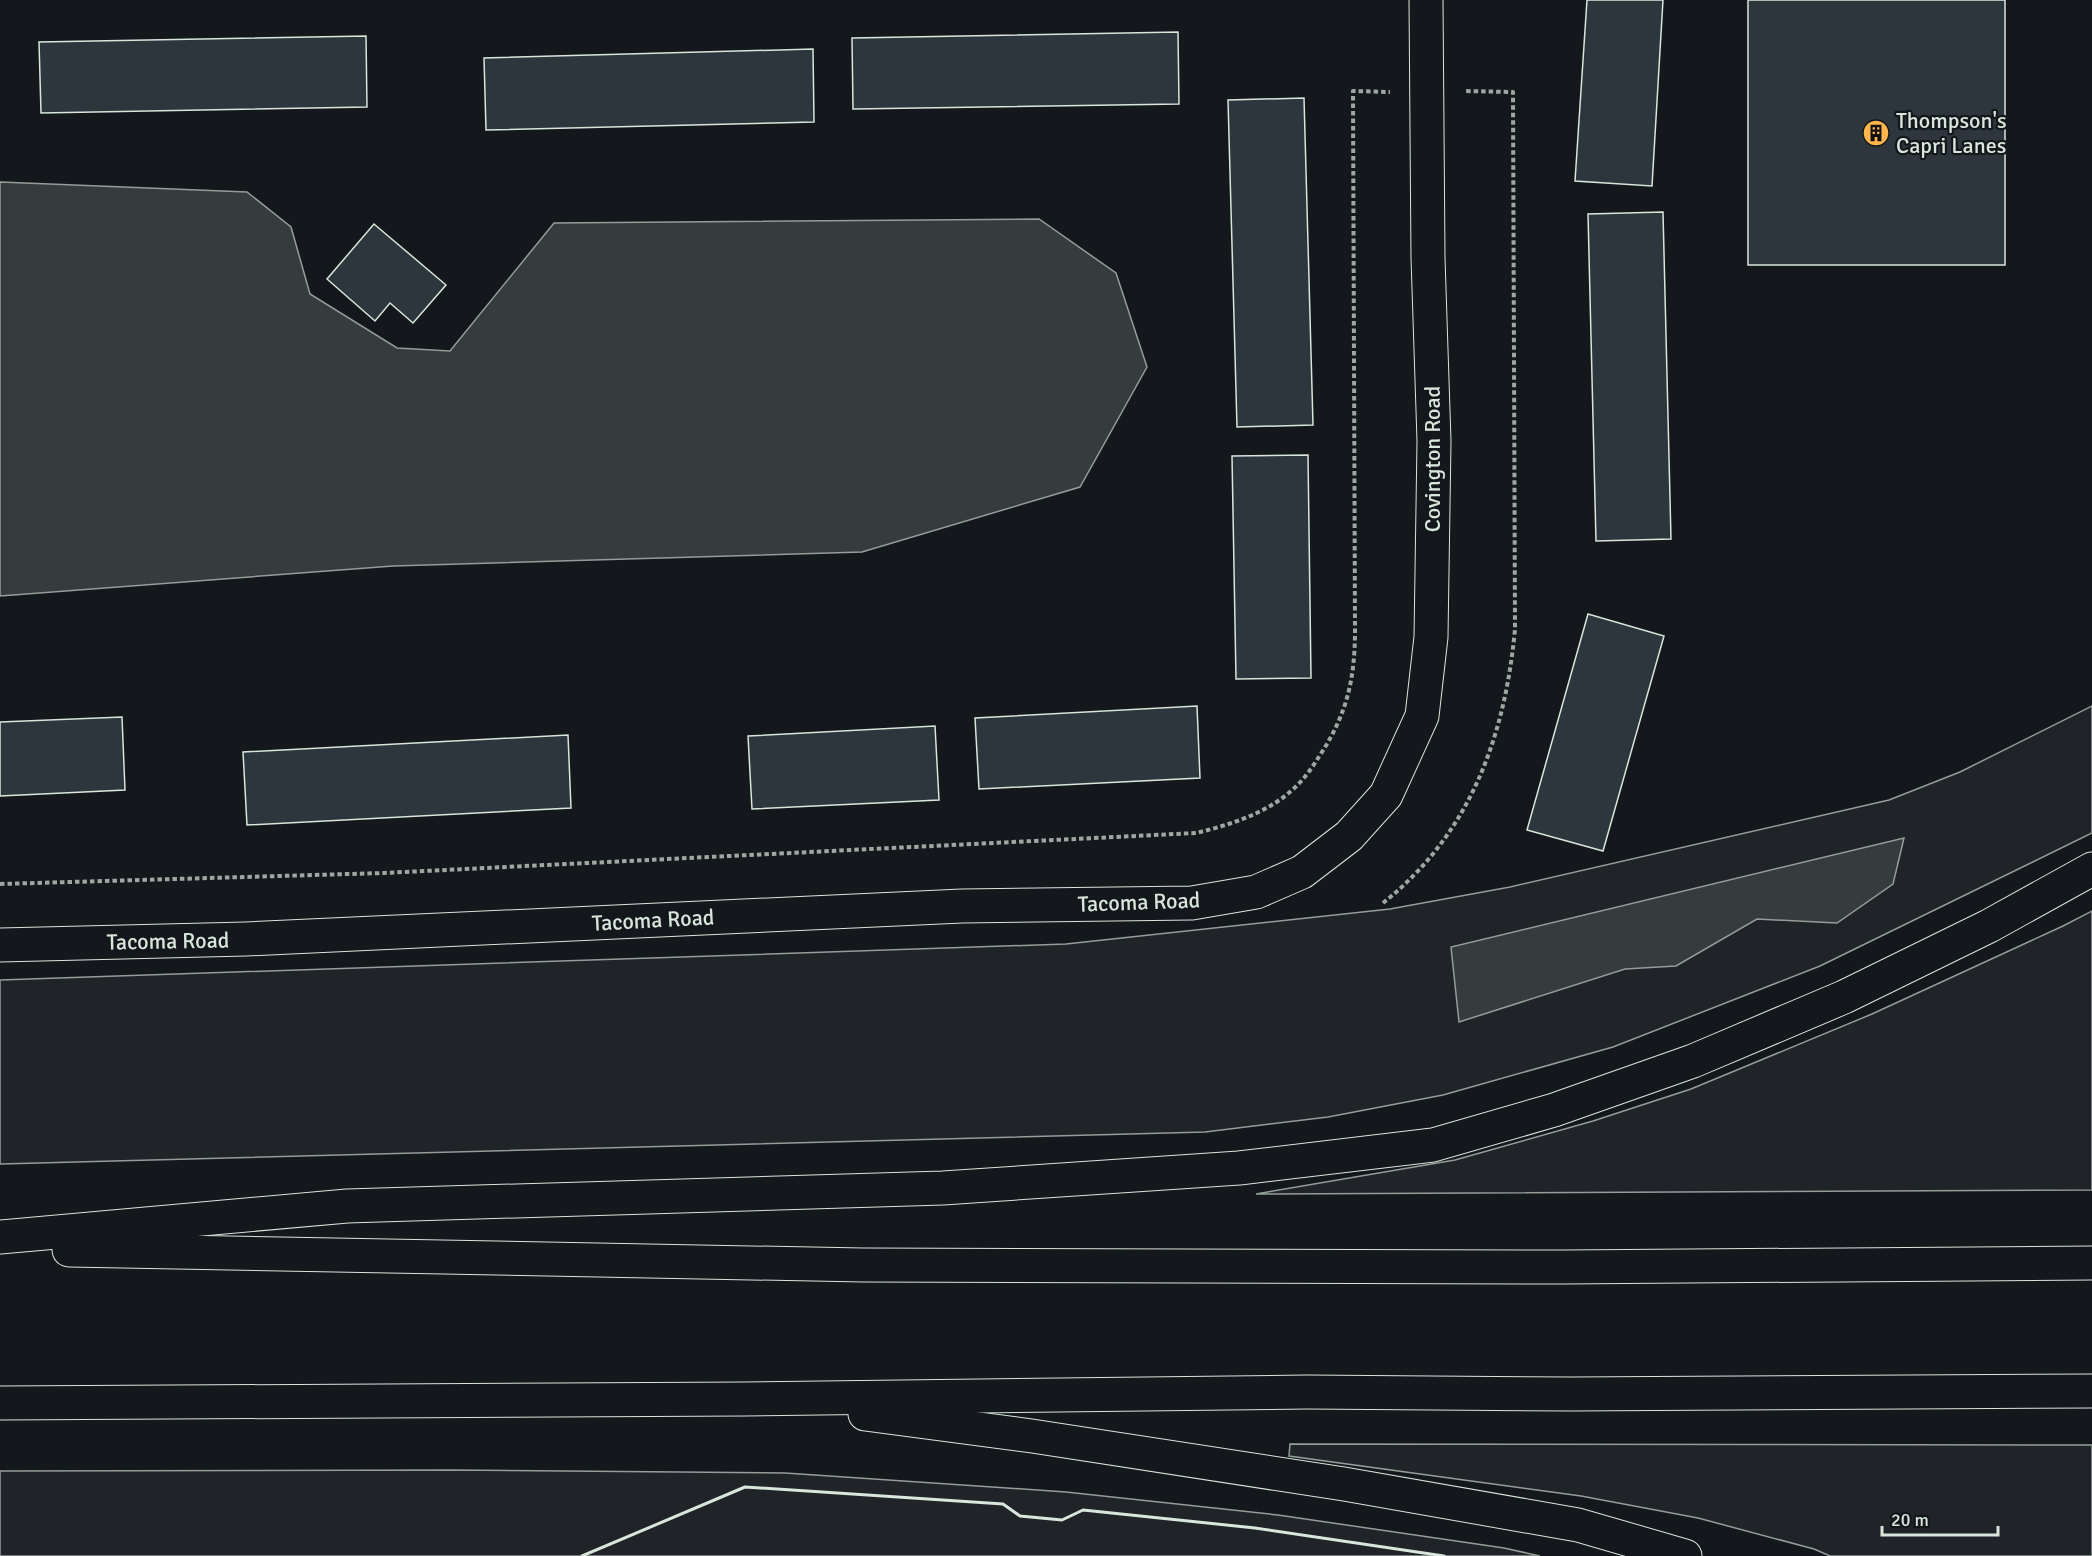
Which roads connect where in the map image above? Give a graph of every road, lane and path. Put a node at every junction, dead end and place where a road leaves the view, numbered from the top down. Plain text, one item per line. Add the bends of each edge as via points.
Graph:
1 (1426, 0) edge
2 (1461, 91) dead end
3 (1395, 92) dead end
4 (2092, 869) edge
5 (1302, 872) joint
6 (0, 884) edge
7 (1383, 903) dead end
8 (0, 945) edge
9 (0, 1238) edge
10 (0, 1251) edge
11 (2092, 1263) edge
12 (2092, 1391) edge
13 (744, 1399) junction
14 (0, 1403) edge
15 (1685, 1556) edge

1 - 5 main road, Covington Road via 1434,441 1431,637 1422,716 1386,795 1349,836
2 - 7 path via 1513,92 1513,650 1497,732 1473,794 1432,857
3 - 6 path via 1353,91 1352,684 1343,714 1310,772 1291,792 1257,813 1196,833 384,873
4 - 9 main road via 1989,926 1844,997 1693,1061 1554,1110 1433,1145 1239,1168 1002,1184 347,1206
5 - 8 main road, Tacoma Road via 1256,892 1192,903 962,906 246,939
10 - 11 main road via 863,1265 1564,1267
12 - 13 main road via 1307,1392
13 - 14 main road
13 - 15 main road via 1032,1436 1344,1484 1578,1525

